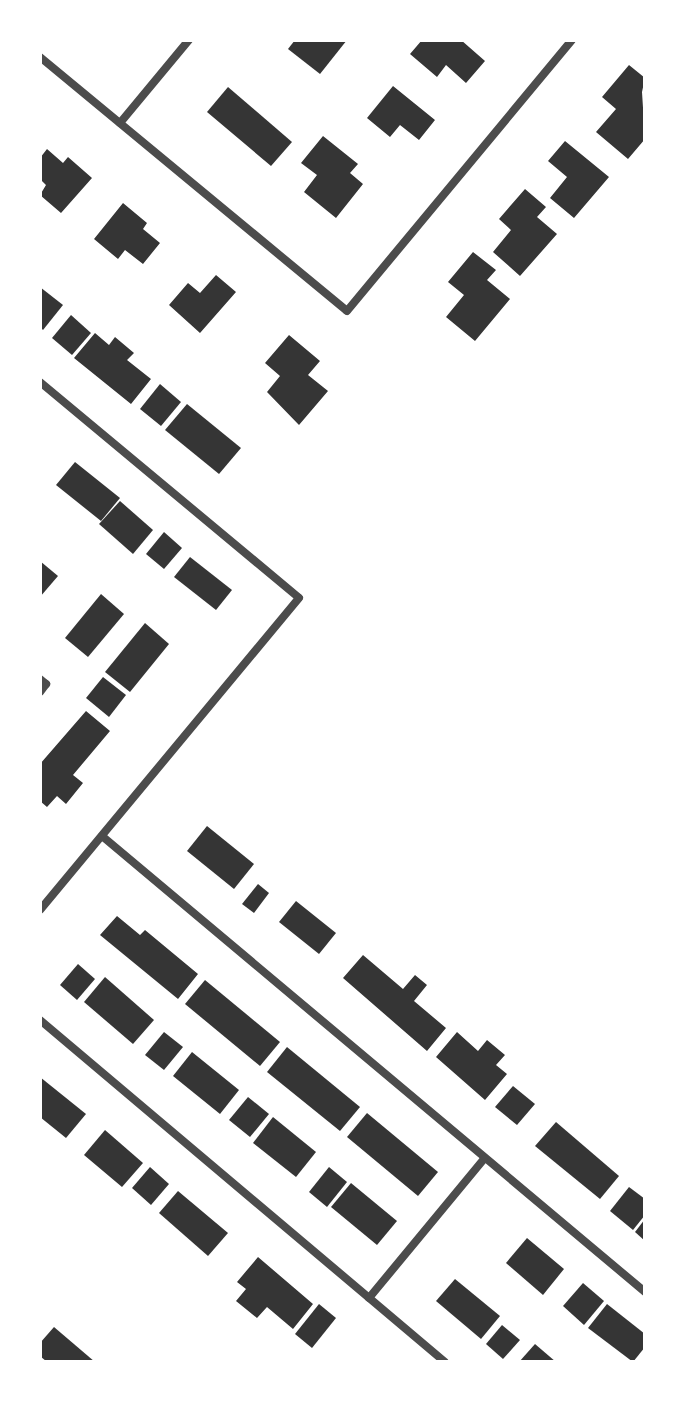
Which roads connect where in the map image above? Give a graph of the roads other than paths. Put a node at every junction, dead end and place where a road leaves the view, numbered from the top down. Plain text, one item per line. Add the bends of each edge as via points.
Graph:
1 (189, 40) edge
2 (572, 40) edge
3 (40, 57) edge
4 (120, 123) junction
5 (40, 382) edge
6 (102, 836) junction
7 (40, 910) edge
8 (40, 1020) edge
9 (484, 1159) junction
10 (645, 1292) edge
11 (369, 1298) junction
12 (445, 1362) edge

1 - 4 street
2 - 4 street via 347,311
3 - 4 street
5 - 6 street via 299,598
6 - 7 street
6 - 9 street
8 - 11 street
9 - 10 street
9 - 11 street
11 - 12 street

